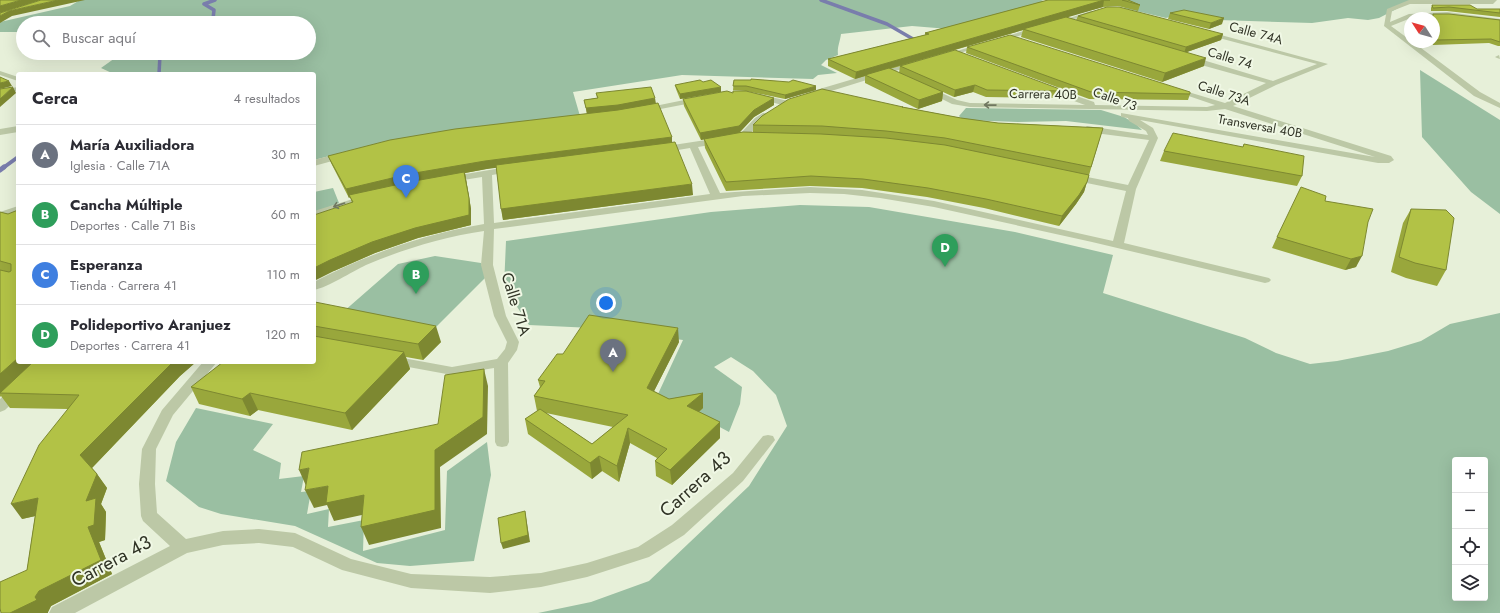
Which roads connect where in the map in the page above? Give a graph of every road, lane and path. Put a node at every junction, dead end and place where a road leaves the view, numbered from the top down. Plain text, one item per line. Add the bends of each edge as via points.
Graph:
1 (1494, 0) edge
2 (1098, 11) edge
3 (1064, 21) junction
4 (1500, 21) edge
5 (1386, 25) junction
6 (1079, 26) edge
7 (1202, 32) edge
8 (1008, 37) junction
9 (1023, 42) edge
10 (954, 53) junction
11 (1184, 57) edge
12 (939, 58) edge
13 (968, 59) edge
14 (924, 62) edge
15 (1324, 64) joint
16 (887, 72) junction
17 (0, 73) edge
18 (16, 78) edge
19 (901, 78) edge
20 (1273, 83) junction
21 (1041, 86) edge
22 (921, 87) edge
23 (1166, 87) edge
24 (16, 90) edge
25 (819, 91) junction
26 (0, 92) edge
27 (753, 95) edge
28 (837, 96) edge
29 (712, 97) edge
30 (792, 100) junction
31 (1226, 106) junction
32 (1500, 106) edge
33 (1099, 107) junction
34 (634, 112) edge
35 (1124, 115) junction
36 (1080, 128) edge
37 (16, 129) edge
38 (0, 132) edge
39 (759, 136) edge
40 (736, 137) junction
41 (1154, 138) junction
42 (693, 146) junction
43 (653, 151) edge
44 (349, 154) edge
45 (1388, 158) joint
46 (316, 162) edge
47 (526, 168) edge
48 (487, 173) junction
49 (1061, 174) edge
50 (442, 181) edge
51 (1131, 189) junction
52 (377, 195) edge
53 (716, 195) junction
54 (16, 210) edge
55 (316, 213) edge
56 (0, 216) edge
57 (489, 227) junction
58 (1118, 244) junction
59 (1265, 280) dead end
60 (316, 286) edge
61 (383, 358) edge
62 (501, 363) junction
63 (208, 364) edge
64 (27, 382) edge
65 (0, 407) edge
66 (768, 440) dead end
67 (502, 442) dead end
68 (183, 547) junction
69 (58, 613) edge

1 - 5 street via 1409,2 1389,10
2 - 3 street
3 - 6 street
3 - 8 street
4 - 5 street via 1447,14 1416,15
5 - 32 street via 1477,94
7 - 15 street, Calle 74A
8 - 9 street
8 - 10 street
10 - 12 street
10 - 13 street
11 - 20 street, Calle 74
14 - 16 street
15 - 20 street, Carrera 40B
16 - 19 street
16 - 25 street
17 - 18 street
20 - 31 street, Carrera 40B
21 - 33 street, Calle 73
33 -> 22 street, Carrera 40B via 970,105 955,102
23 - 31 street, Calle 73A
24 - 26 street
25 - 28 street
25 - 30 street
27 - 30 street
29 - 34 street
30 - 40 street via 758,120
31 - 33 street, Carrera 40B via 1208,109
31 - 45 street, Calle 73A
33 - 35 street, Calle 73
35 - 41 street, Calle 73 via 1150,130
35 - 45 street, Transversal 40B via 1378,160 1389,160
36 - 41 street
37 - 38 street
39 - 40 street
40 - 42 street
41 - 51 street
42 - 43 street
42 - 53 street
44 - 46 street
47 - 48 street
48 - 50 street
48 - 57 street, Calle 71A
49 - 51 street
51 - 58 street
52 -> 55 street
53 - 57 street
53 - 58 street via 787,190 846,191 895,197
54 - 56 street
57 - 60 street via 443,235 392,251
57 - 62 street, Calle 71A via 488,272 500,316 513,342 511,350
58 - 59 street
61 - 62 street via 452,371
62 - 67 street
63 - 68 street via 168,413 149,449 149,516
64 - 65 street
66 - 68 street, Carrera 43 via 722,493 678,530 643,552 587,570 541,580 490,585 411,581 348,565 295,540 259,536 223,538
68 - 69 street, Carrera 43

